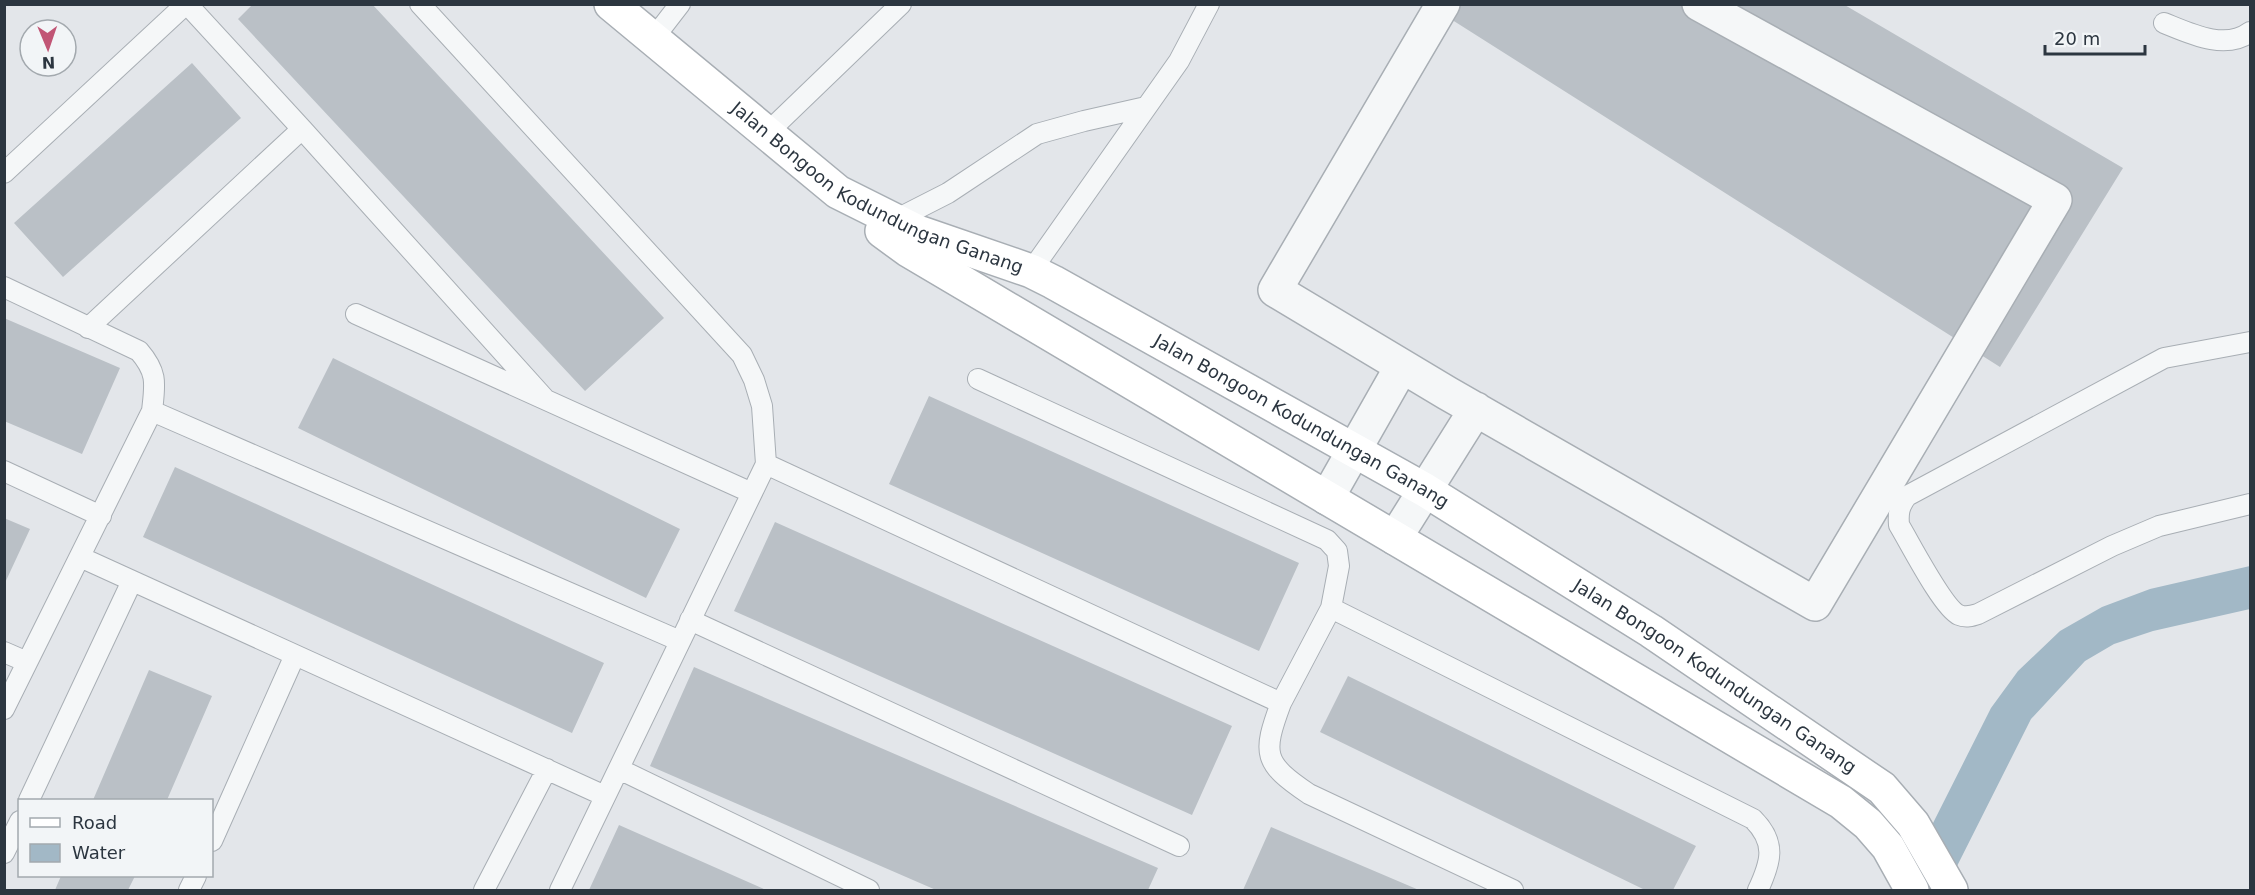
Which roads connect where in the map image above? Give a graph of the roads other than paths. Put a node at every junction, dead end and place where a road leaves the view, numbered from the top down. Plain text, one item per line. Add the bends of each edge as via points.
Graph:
1 (186, 4) edge
2 (420, 4) edge
3 (611, 4) edge
4 (680, 4) edge
5 (901, 4) edge
6 (1209, 4) edge
7 (1443, 4) edge
8 (1699, 4) edge
9 (2164, 24) dead end
10 (2250, 32) edge
11 (653, 39) junction
12 (1146, 107) junction
13 (302, 129) junction
14 (767, 133) junction
15 (4, 173) edge
16 (838, 192) junction
17 (893, 221) junction
18 (1031, 272) junction
19 (4, 287) edge
20 (356, 314) dead end
21 (88, 328) junction
22 (2250, 342) edge
23 (1402, 366) junction
24 (978, 379) dead end
25 (545, 399) junction
26 (1476, 410) junction
27 (152, 411) junction
28 (1355, 449) junction
29 (766, 464) junction
30 (4, 471) edge
31 (1425, 490) junction
32 (752, 493) junction
33 (1326, 498) junction
34 (2250, 504) edge
35 (101, 516) junction
36 (1395, 538) junction
37 (80, 557) junction
38 (132, 581) junction
39 (1331, 608) junction
40 (690, 620) junction
41 (680, 641) junction
42 (4, 652) edge
43 (295, 655) junction
44 (27, 662) junction
45 (1281, 703) junction
46 (4, 709) edge
47 (619, 769) junction
48 (547, 770) junction
49 (605, 796) junction
50 (30, 799) edge
51 (18, 825) edge
52 (213, 839) edge
53 (1179, 846) dead end
54 (4, 853) edge
55 (196, 877) edge
56 (189, 891) edge
57 (484, 891) edge
58 (560, 891) edge
59 (869, 891) edge
60 (1513, 891) edge
61 (1758, 891) edge
62 (1912, 891) edge
63 (1951, 891) edge

1 - 13 lane
1 - 15 lane
2 - 29 lane via 742,355 762,406
3 - 11 street, Jalan Bongoon Kodundungan Ganang
4 - 11 lane
5 - 14 lane
6 - 12 lane via 1179,61
7 - 23 street via 1275,290
8 - 26 street via 2055,200 1815,604
9 - 10 lane via 2215,40 2245,37
11 - 14 street, Jalan Bongoon Kodundungan Ganang
12 - 17 lane via 1037,134 948,193
12 - 18 lane
13 - 21 lane
13 - 25 lane
14 - 16 street, Jalan Bongoon Kodundungan Ganang
16 - 17 street, Jalan Bongoon Kodundungan Ganang
16 - 33 street via 908,250
17 - 18 street, Jalan Bongoon Kodundungan Ganang
18 - 28 street, Jalan Bongoon Kodundungan Ganang
19 - 21 lane
20 - 25 lane
21 - 27 lane via 139,351 151,365 155,386
22 - 34 lane via 2164,358 1907,496 1898,514 1899,525 1944,600 1965,617 2160,526
23 - 26 street
23 - 28 street
24 - 39 lane via 1328,540 1337,551 1340,566
25 - 32 lane
26 - 31 street
27 - 35 lane
27 - 41 lane
28 - 31 street, Jalan Bongoon Kodundungan Ganang
28 - 33 street
29 - 32 lane
29 - 45 lane
30 - 35 lane
31 - 36 street
31 - 63 street, Jalan Bongoon Kodundungan Ganang via 1651,631 1882,788 1913,824
32 - 40 lane
33 - 36 street
35 - 37 lane
36 - 62 street via 1840,802 1868,824 1888,847
37 - 38 lane
37 - 44 lane
38 - 43 lane
38 - 50 lane
39 - 45 lane
39 - 61 lane via 1754,819 1766,831 1770,849 1768,868
40 - 41 lane
40 - 53 lane
41 - 47 lane
42 - 44 lane
43 - 48 lane
43 - 52 lane
44 - 46 lane
45 - 60 lane via 1270,733 1269,752 1273,766 1288,780 1309,794
47 - 49 lane
47 - 59 lane
48 - 49 lane
48 - 57 lane
49 - 58 lane
51 - 54 lane
55 - 56 lane

